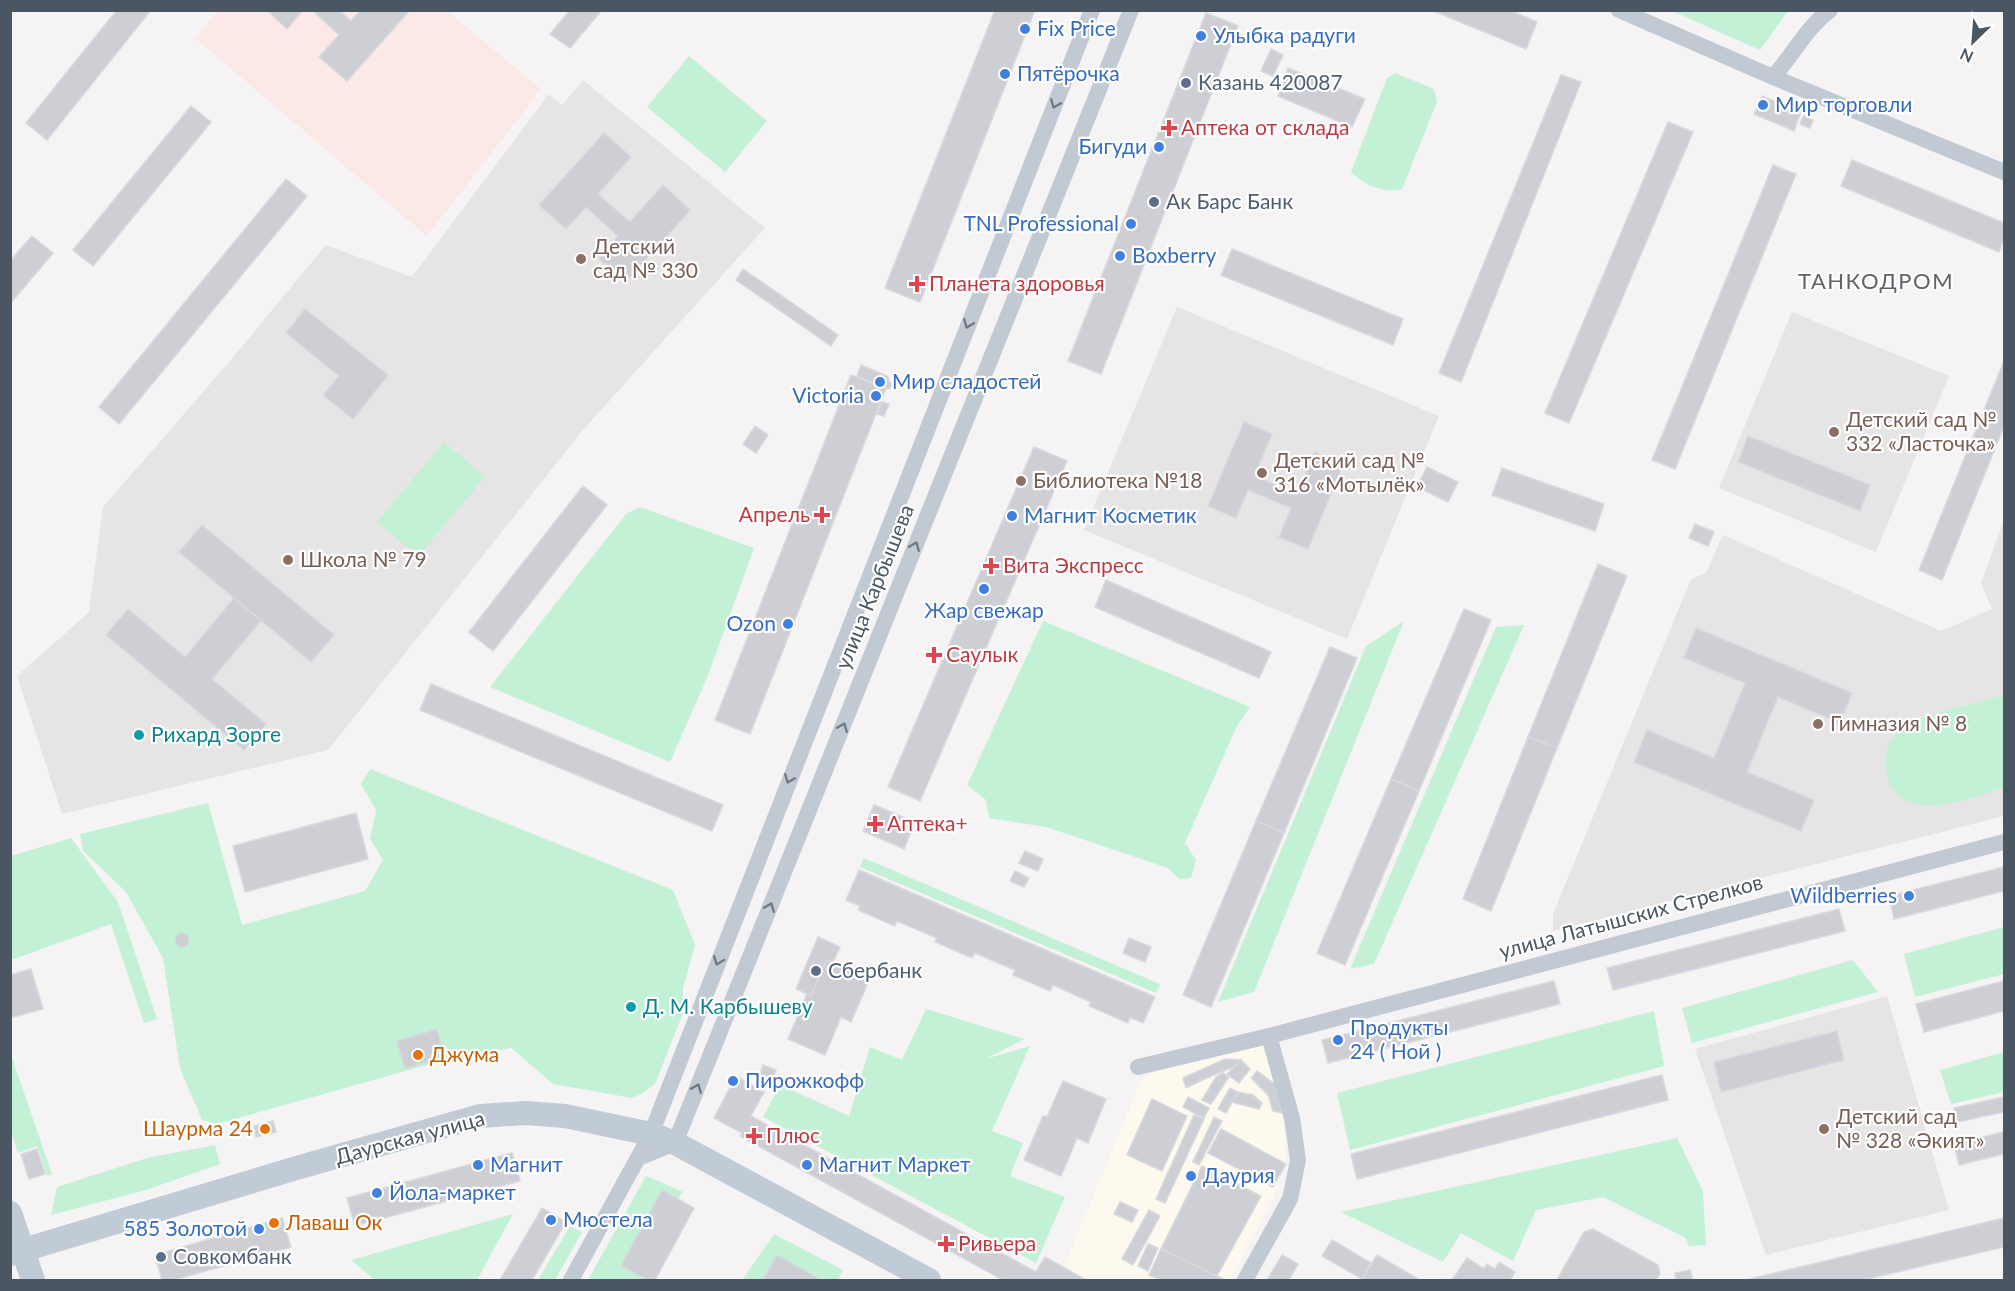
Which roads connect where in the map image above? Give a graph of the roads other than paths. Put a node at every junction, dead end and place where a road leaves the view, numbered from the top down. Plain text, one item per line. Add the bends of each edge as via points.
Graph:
1 (1092, 10) edge
2 (1131, 10) edge
3 (1619, 10) edge
4 (1830, 10) edge
5 (1773, 77) junction
6 (2004, 172) edge
7 (2004, 842) edge
8 (1269, 1036) junction
9 (1138, 1067) dead end
10 (651, 1134) junction
11 (675, 1143) junction
12 (638, 1158) junction
13 (10, 1213) edge
14 (17, 1252) edge
15 (33, 1281) edge
16 (571, 1281) edge
17 (929, 1281) edge
18 (1245, 1281) edge

1 -> 10 street, улица Карбышева
11 -> 2 street, улица Карбышева
3 - 5 street
4 - 5 street via 1816,21
5 - 6 street
7 - 8 street, улица Латышских Стрелков
8 - 9 street, улица Латышских Стрелков
8 - 18 street via 1292,1118 1298,1160 1290,1198
10 - 11 street, Даурская улица
10 - 12 street, улица Карбышева
10 - 14 street, Даурская улица via 565,1116 480,1116
11 - 12 street
11 - 17 street, Даурская улица
12 - 16 street, улица Карбышева
13 - 14 street
14 - 15 street

